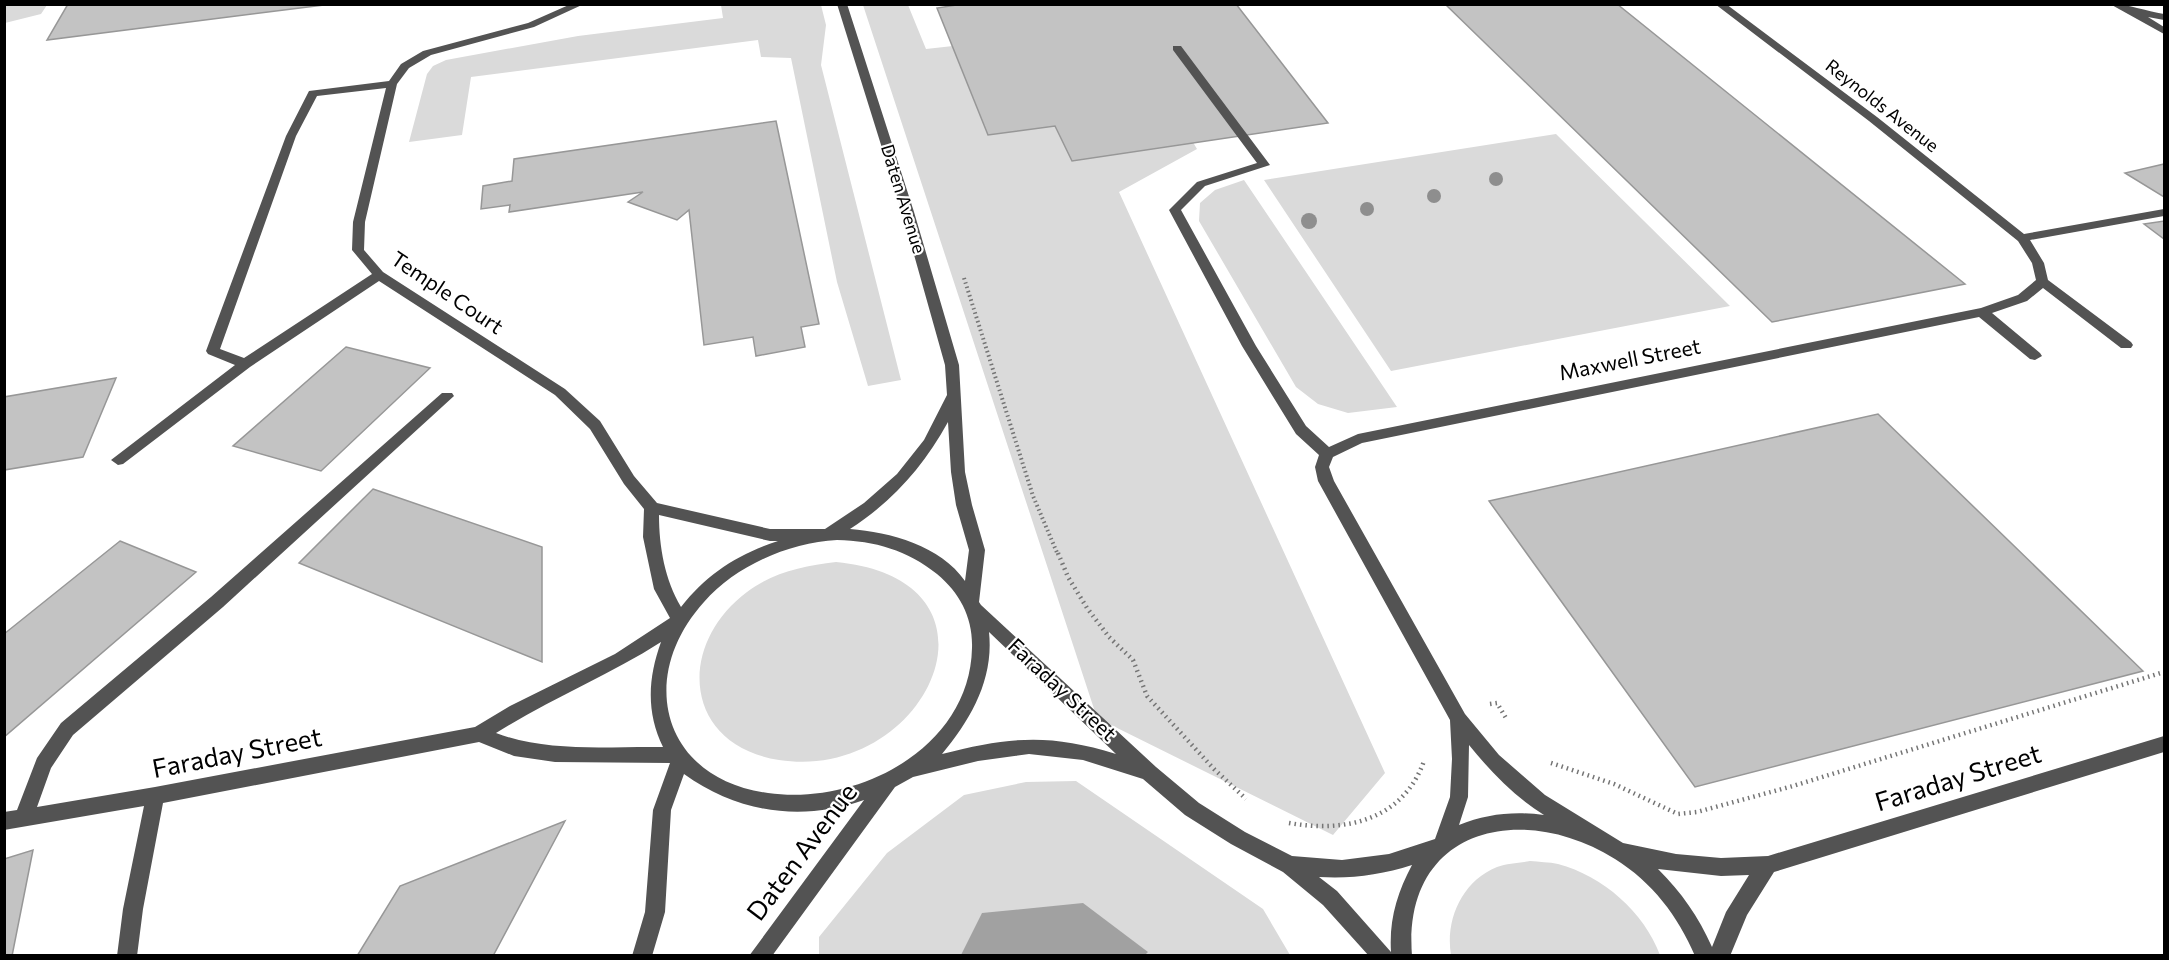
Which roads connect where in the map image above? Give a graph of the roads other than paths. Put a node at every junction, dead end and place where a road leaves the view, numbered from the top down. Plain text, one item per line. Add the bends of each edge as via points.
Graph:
1 (580, 4) edge
2 (842, 4) edge
3 (1719, 4) edge
4 (2114, 4) edge
5 (2130, 10) junction
6 (2164, 17) edge
7 (2164, 32) edge
8 (1177, 48) dead end
9 (392, 84) junction
10 (2164, 212) edge
11 (2022, 238) junction
12 (379, 275) junction
13 (2042, 281) junction
14 (1982, 312) junction
15 (2126, 345) dead end
16 (2035, 356) dead end
17 (245, 364) junction
18 (447, 396) dead end
19 (953, 396) junction
20 (1326, 454) junction
21 (117, 460) dead end
22 (652, 508) junction
23 (825, 535) junction
24 (973, 604) junction
25 (678, 621) junction
26 (1459, 718) junction
27 (479, 734) junction
28 (2164, 744) edge
29 (679, 757) junction
30 (911, 769) junction
31 (1149, 773) junction
32 (889, 781) junction
33 (155, 796) junction
34 (23, 819) junction
35 (4, 821) edge
36 (1599, 839) junction
37 (1439, 846) junction
38 (1622, 852) junction
39 (1290, 865) junction
40 (1768, 865) junction
41 (127, 956) edge
42 (642, 956) edge
43 (759, 956) edge
44 (1383, 956) edge
45 (1402, 956) edge
46 (1706, 956) edge
47 (1720, 956) edge

1 - 9 street, Temple Court via 531,26 427,53 405,66
2 - 19 street, Daten Avenue via 952,365
3 - 11 street, Reynolds Avenue via 1873,119
4 - 5 street
5 - 6 street
5 - 7 street
8 - 20 street via 1264,165 1201,184 1175,210 1260,365 1301,430
9 - 12 street, Temple Court via 359,222 358,250
9 - 17 street via 313,93 291,136 213,351
10 - 11 street
11 - 13 street via 2035,253
12 - 17 street
12 - 22 street, Temple Court via 560,392 595,424 629,480
13 - 14 street, Maxwell Street via 2020,302
13 - 15 street
14 - 16 street
14 - 20 street, Maxwell Street via 1358,439
17 - 21 street
18 - 34 street via 217,602 67,729 43,764
19 - 23 street, Daten Avenue via 939,430 899,483 862,513
19 - 24 street, Daten Avenue via 958,472 977,550
20 - 26 street via 1322,467 1326,481
22 - 23 street via 770,535
22 - 25 street via 651,537 662,588
23 - 24 street, Faraday Street via 869,536 910,547 944,567
23 - 25 street via 785,543 748,558 715,580
24 - 30 street via 981,627 982,663 972,700 947,737
24 - 31 street, Faraday Street
25 - 27 street, Faraday Street via 621,659 516,711
25 - 29 street via 663,653 656,694 663,727
26 - 36 street via 1493,761 1538,801
26 - 37 street via 1459,797
27 - 29 street via 514,748 555,754
27 - 33 street, Faraday Street
28 - 40 street, Faraday Street
29 - 32 street via 705,779 754,800 809,804 864,792
29 - 42 street via 662,810 655,912
30 - 31 street, Faraday Street via 989,751 1043,746 1093,754
30 - 32 street
31 - 39 street, Faraday Street via 1192,809
32 - 43 street, Daten Avenue
33 - 34 street, Faraday Street
33 - 41 street
34 - 35 street, Faraday Street
36 - 37 street via 1556,824 1515,819 1476,826
36 - 38 street
37 - 39 street, Faraday Street via 1389,863 1342,869
37 - 45 street via 1414,877 1402,913
38 - 40 street, Faraday Street via 1676,863 1721,867
38 - 46 street via 1653,877 1680,907
39 - 44 street, Faraday Street via 1330,898
40 - 47 street via 1745,896 1725,935

